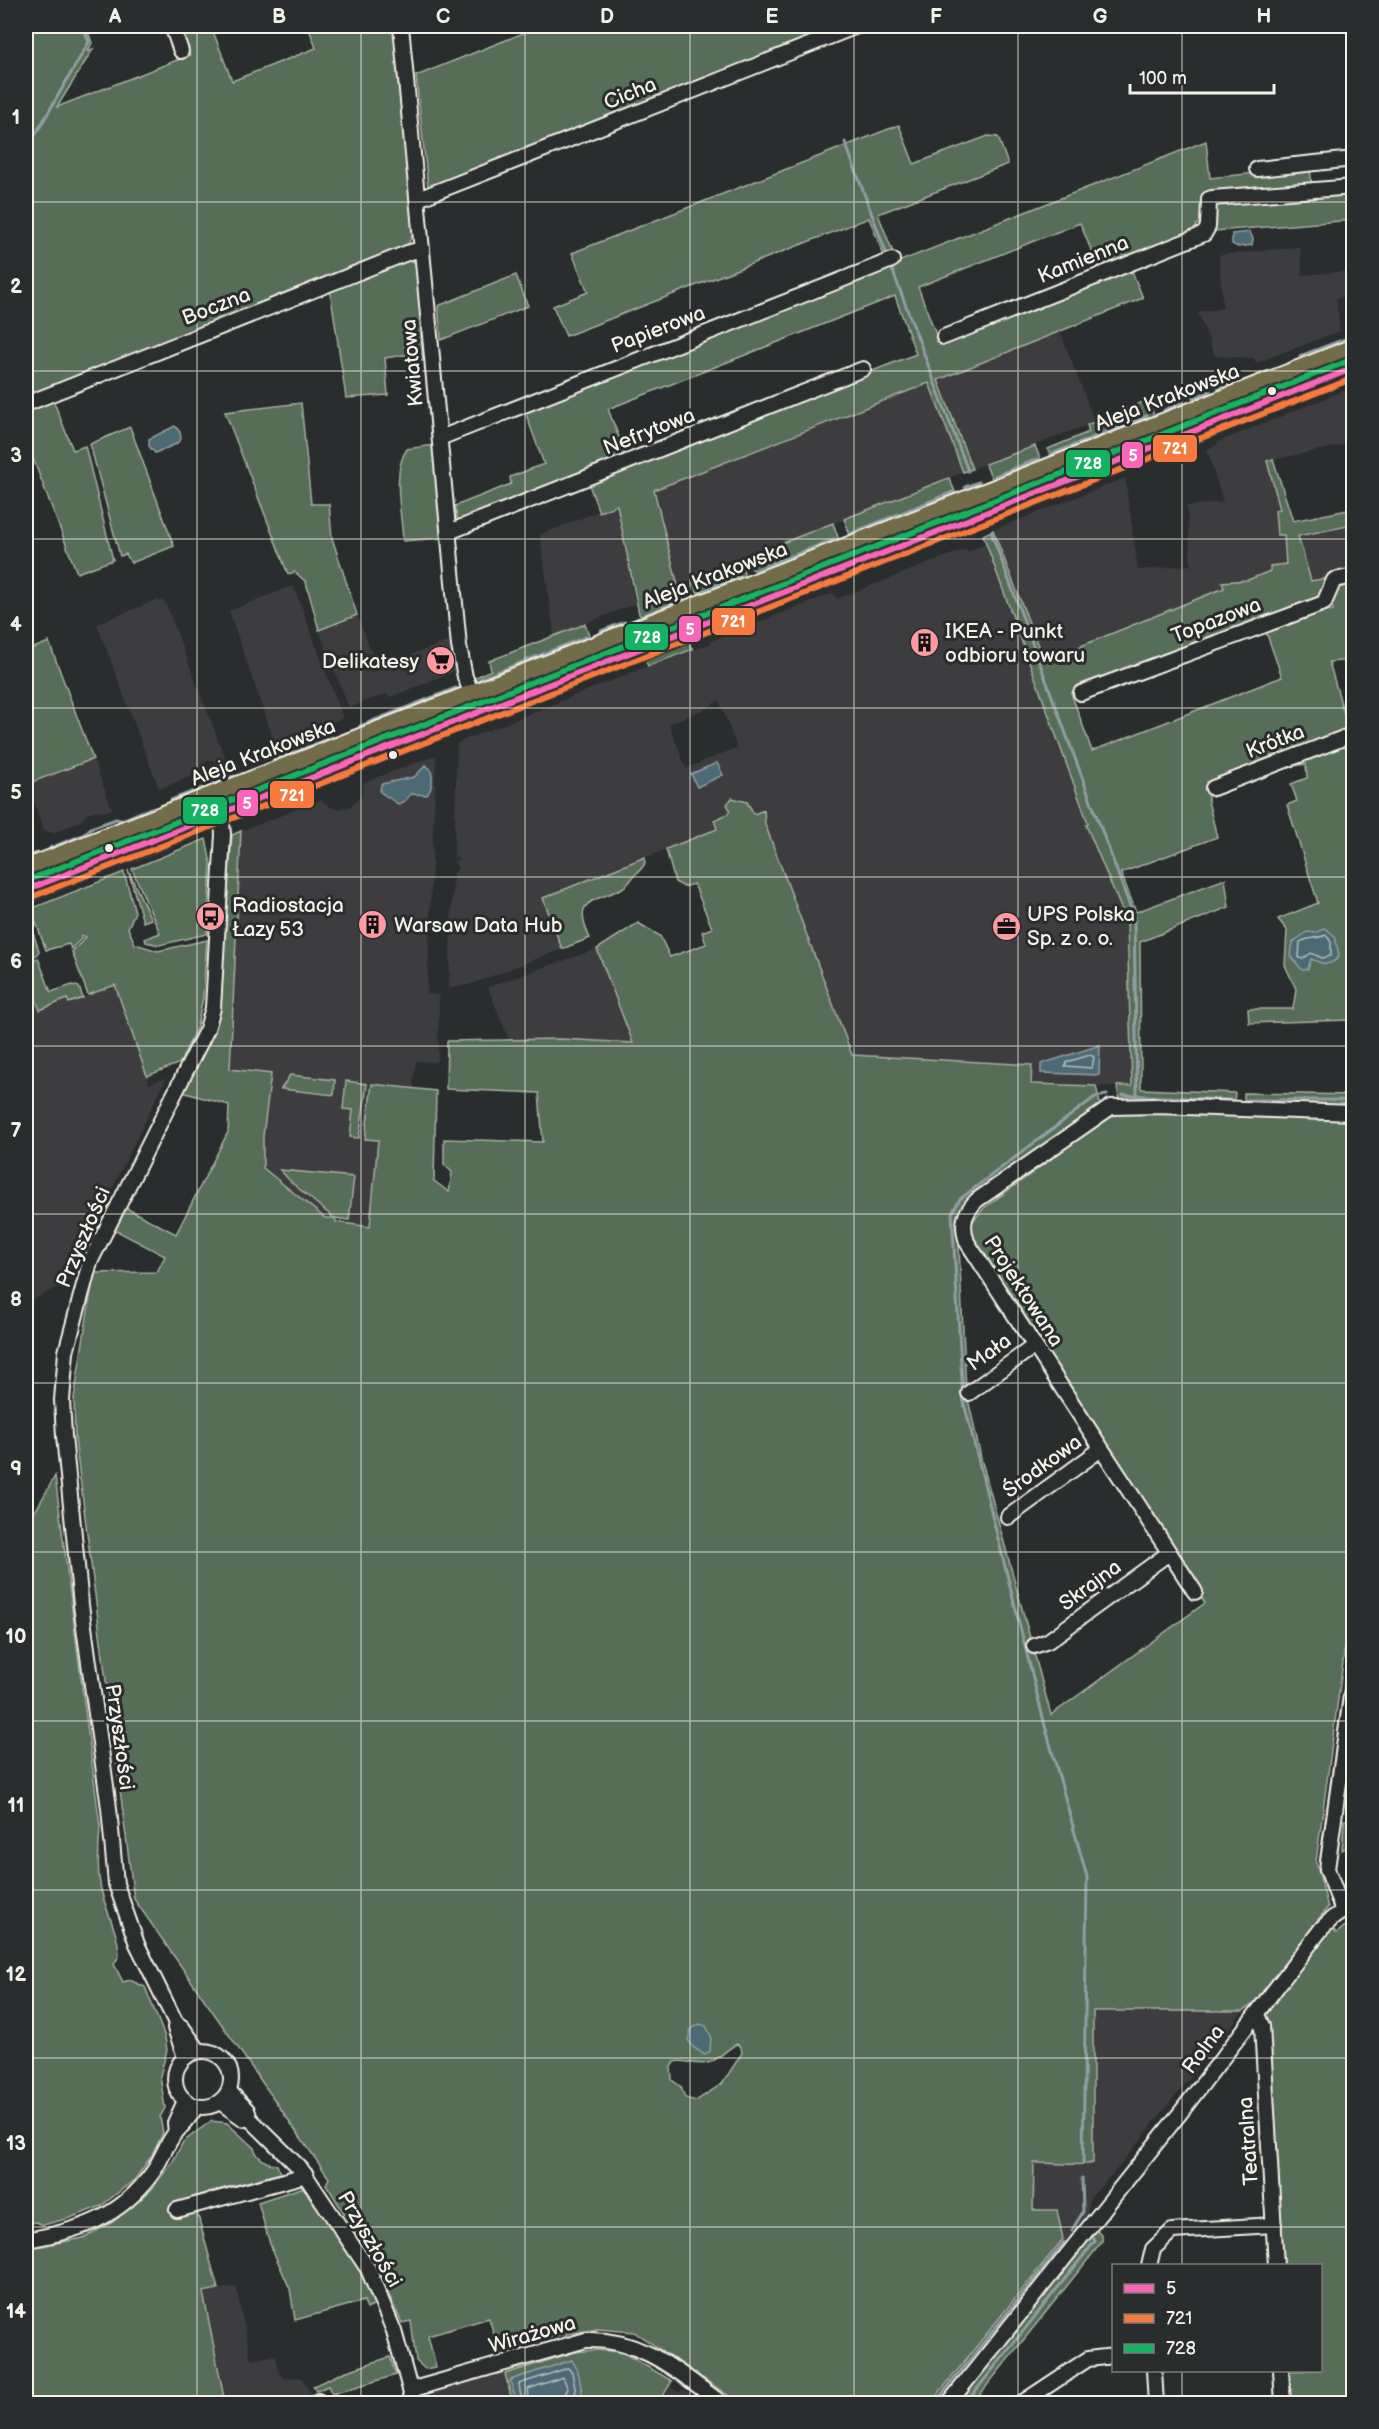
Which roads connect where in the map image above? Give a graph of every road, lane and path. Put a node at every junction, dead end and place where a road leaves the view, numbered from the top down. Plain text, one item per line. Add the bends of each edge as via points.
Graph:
1 (172, 26) edge
2 (401, 26) edge
3 (857, 26) edge
4 (181, 51) dead end
5 (1353, 159) edge
6 (1257, 169) dead end
7 (1353, 187) edge
8 (418, 198) junction
9 (422, 249) junction
10 (892, 260) dead end
11 (944, 337) dead end
12 (1353, 348) edge
13 (1353, 368) edge
14 (863, 369) dead end
15 (26, 404) edge
16 (440, 438) junction
17 (448, 532) junction
18 (1353, 576) edge
19 (1081, 693) dead end
20 (472, 694) junction
21 (1353, 734) edge
22 (1213, 788) dead end
23 (217, 795) junction
24 (221, 813) junction
25 (26, 869) edge
26 (26, 890) edge
27 (1353, 1113) edge
28 (1034, 1346) junction
29 (969, 1393) dead end
30 (1101, 1449) junction
31 (1008, 1517) dead end
32 (1169, 1553) junction
33 (1195, 1592) dead end
34 (1034, 1646) dead end
35 (1353, 1675) edge
36 (1348, 1907) edge
37 (1257, 2014) junction
38 (176, 2023) junction
39 (199, 2051) junction
40 (185, 2057) junction
41 (229, 2091) junction
42 (220, 2102) junction
43 (190, 2104) junction
44 (250, 2120) junction
45 (306, 2175) junction
46 (177, 2210) dead end
47 (1274, 2225) junction
48 (26, 2240) edge
49 (1149, 2264) edge
50 (1276, 2264) edge
51 (1112, 2356) edge
52 (1154, 2372) edge
53 (1281, 2372) edge
54 (412, 2397) edge
55 (723, 2403) edge
56 (948, 2403) edge
57 (1020, 2403) edge
58 (1156, 2403) edge
59 (1283, 2403) edge

1 - 4 street
2 - 8 street, Kwiatowa
3 - 8 street, Cicha
5 - 6 street
7 - 11 street, Kamienna via 1209,199 1204,234
8 - 9 street, Kwiatowa
9 - 15 street, Boczna
9 - 16 street, Kwiatowa
10 - 16 street, Papierowa
12 - 20 main road, Aleja Krakowska
13 - 24 main road, Aleja Krakowska
14 - 17 street, Nefrytowa
16 - 17 street, Kwiatowa
17 - 20 street, Kwiatowa via 459,646
18 - 19 street, Topazowa via 1334,580 1324,603
20 - 23 main road, Aleja Krakowska
21 - 22 street, Krótka
23 - 24 street, Przyszłości
23 - 25 main road, Aleja Krakowska
24 - 26 main road, Aleja Krakowska
24 - 38 street, Przyszłości via 218,937 210,1020 90,1262 66,1352 62,1400 81,1605 116,1884 137,1944
27 - 28 street, Projektowana via 1111,1107 977,1200 965,1215 963,1232
28 - 29 street, Mała
28 - 30 street, Projektowana
30 - 31 street, Środkowa
30 - 32 street, Projektowana
32 - 33 street, Projektowana
32 - 34 street, Skrajna via 1048,1641
35 - 36 street, Rolna via 1327,1869
36 - 37 street, Rolna via 1322,1928
37 - 47 street, Teatralna via 1262,2026
37 - 56 street, Rolna
38 - 39 street, Przyszłości
38 - 40 street, Przyszłości via 174,2028
39 - 40 street
39 - 41 street via 215,2053 226,2062 231,2077
40 - 43 street via 174,2077 177,2090
41 - 42 street
41 - 44 street, Przyszłości via 247,2110
42 - 43 street via 208,2107
42 - 44 street, Przyszłości
43 - 48 street via 182,2128 134,2195 104,2218
44 - 45 street, Przyszłości
45 - 46 street
45 - 54 street, Przyszłości via 376,2285 394,2331
47 - 49 street via 1172,2231 1153,2249
47 - 50 street, Teatralna
51 - 57 street via 1088,2359
52 - 58 street
53 - 59 street
54 - 55 street, Wirażowa via 586,2340 605,2339 651,2354

